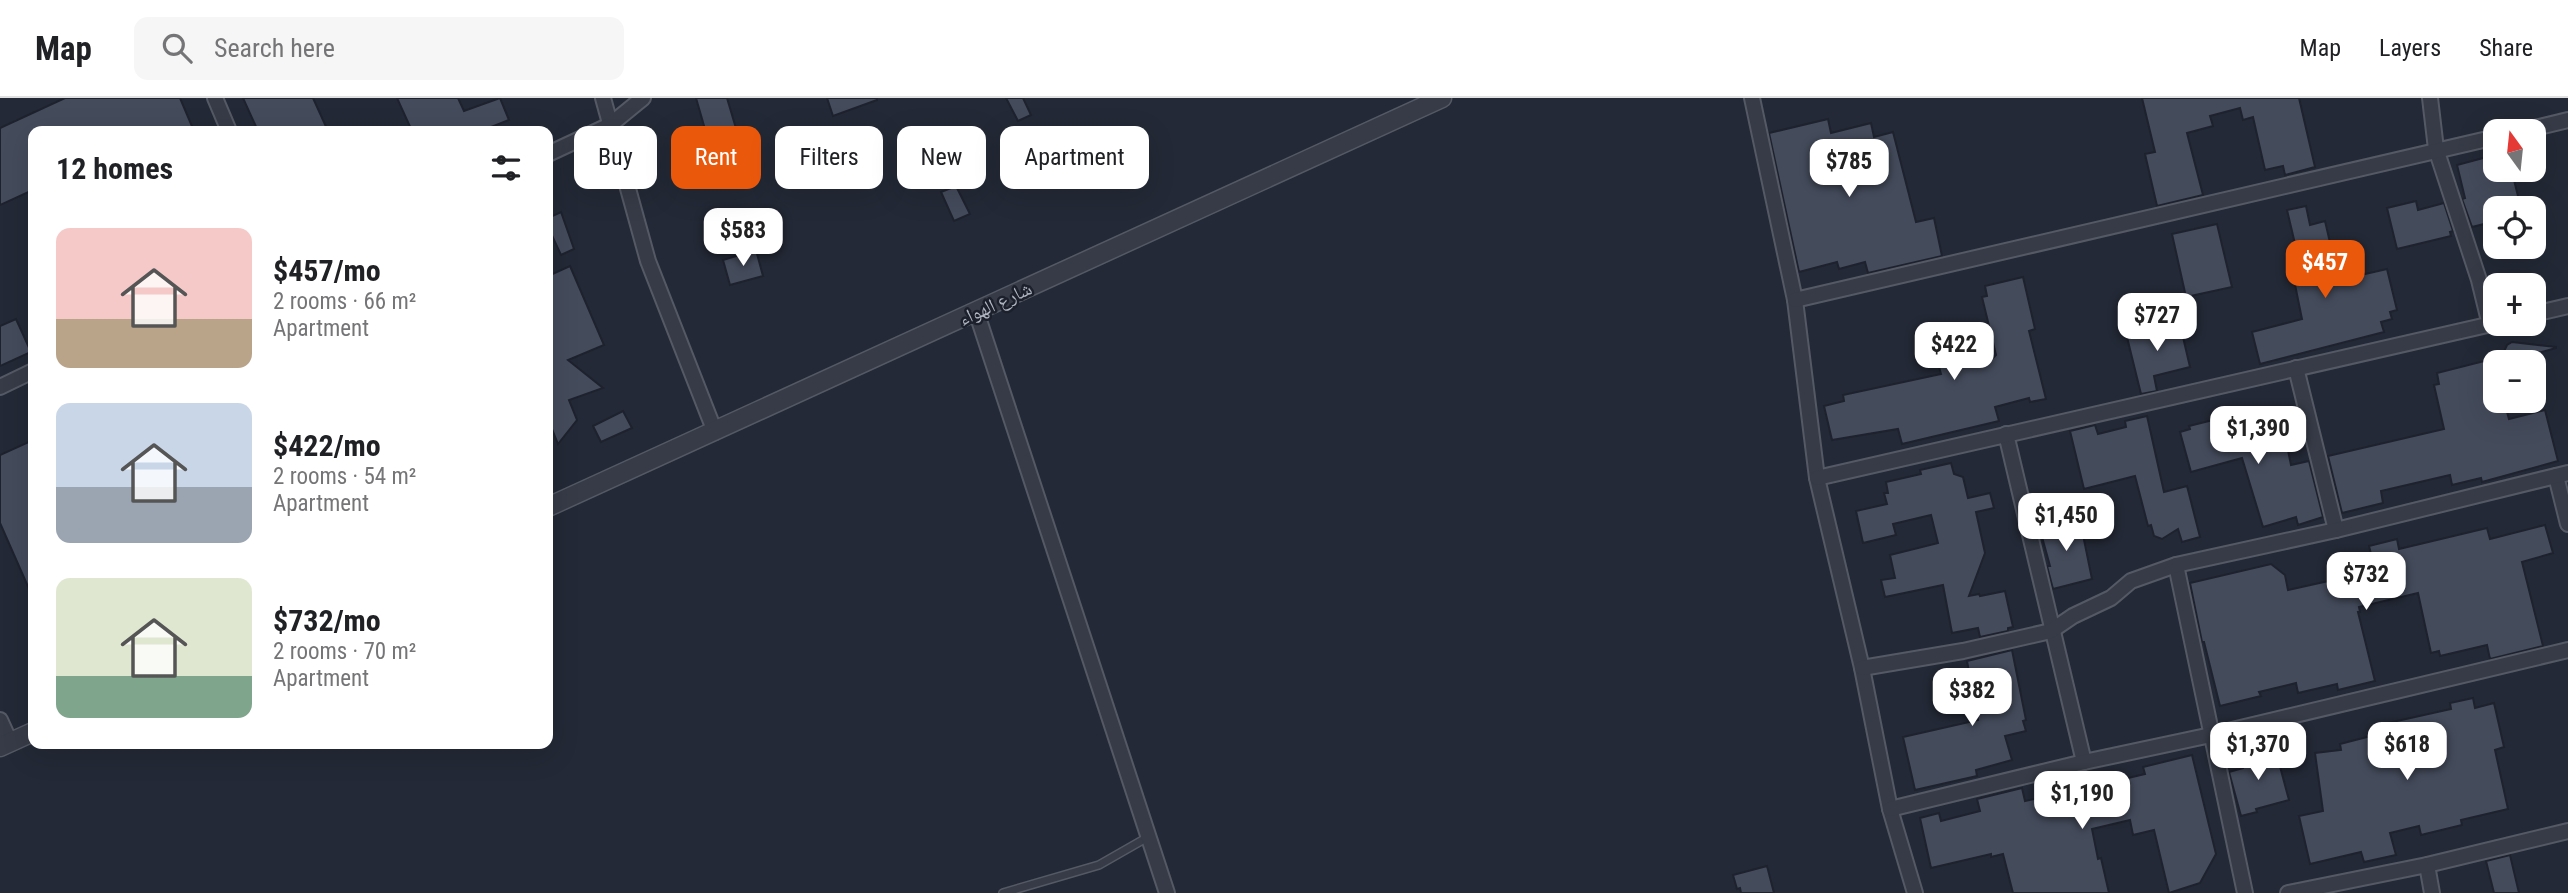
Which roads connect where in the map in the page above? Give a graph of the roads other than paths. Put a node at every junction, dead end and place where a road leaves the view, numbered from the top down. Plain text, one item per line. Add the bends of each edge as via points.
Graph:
1 (215, 98) edge
2 (603, 98) edge
3 (643, 98) edge
4 (1442, 98) edge
5 (1752, 98) edge
6 (2430, 98) edge
7 (2568, 120) edge
8 (610, 125) junction
9 (2546, 125) edge
10 (227, 126) edge
11 (2483, 140) edge
12 (2437, 149) junction
13 (553, 152) edge
14 (2483, 293) edge
15 (1795, 300) junction
16 (2568, 306) edge
17 (976, 311) junction
18 (2546, 311) edge
19 (2483, 326) edge
20 (2296, 368) junction
21 (28, 373) edge
22 (0, 387) edge
23 (715, 432) junction
24 (2006, 434) junction
25 (2562, 475) edge
26 (1817, 478) junction
27 (553, 505) edge
28 (2568, 524) edge
29 (2336, 530) junction
30 (2176, 565) junction
31 (2051, 631) junction
32 (2568, 650) edge
33 (1862, 668) junction
34 (0, 720) edge
35 (28, 734) edge
36 (2211, 735) junction
37 (5, 745) edge
38 (2084, 762) junction
39 (1890, 809) junction
40 (2568, 831) edge
41 (1149, 837) junction
42 (2427, 864) junction
43 (1003, 893) edge
44 (1167, 893) edge
45 (1915, 893) edge
46 (2245, 893) edge
47 (2288, 893) edge
48 (2432, 893) edge

1 - 10 street
2 - 8 street
3 - 8 street
4 - 17 street, شارع الهواء
5 - 15 street
6 - 12 street
7 - 9 street
8 - 13 street
8 - 23 street via 648,261
11 - 12 street
12 - 14 street
12 - 15 street
15 - 26 street
16 - 18 street
17 - 23 street, شارع الهواء
17 - 41 street
19 - 20 street
20 - 24 street
20 - 29 street
21 - 22 street
23 - 27 street, شارع الهواء
24 - 26 street
24 - 31 street
25 - 28 street
25 - 29 street
26 - 33 street
29 - 30 street
30 - 31 street via 2131,581 2111,598
30 - 36 street
31 - 33 street
31 - 38 street
32 - 36 street
33 - 39 street
34 - 37 street
35 - 37 street
36 - 38 street
36 - 46 street
38 - 39 street
39 - 45 street
40 - 42 street
41 - 43 lane via 1099,865
41 - 44 street
42 - 47 street
42 - 48 street

